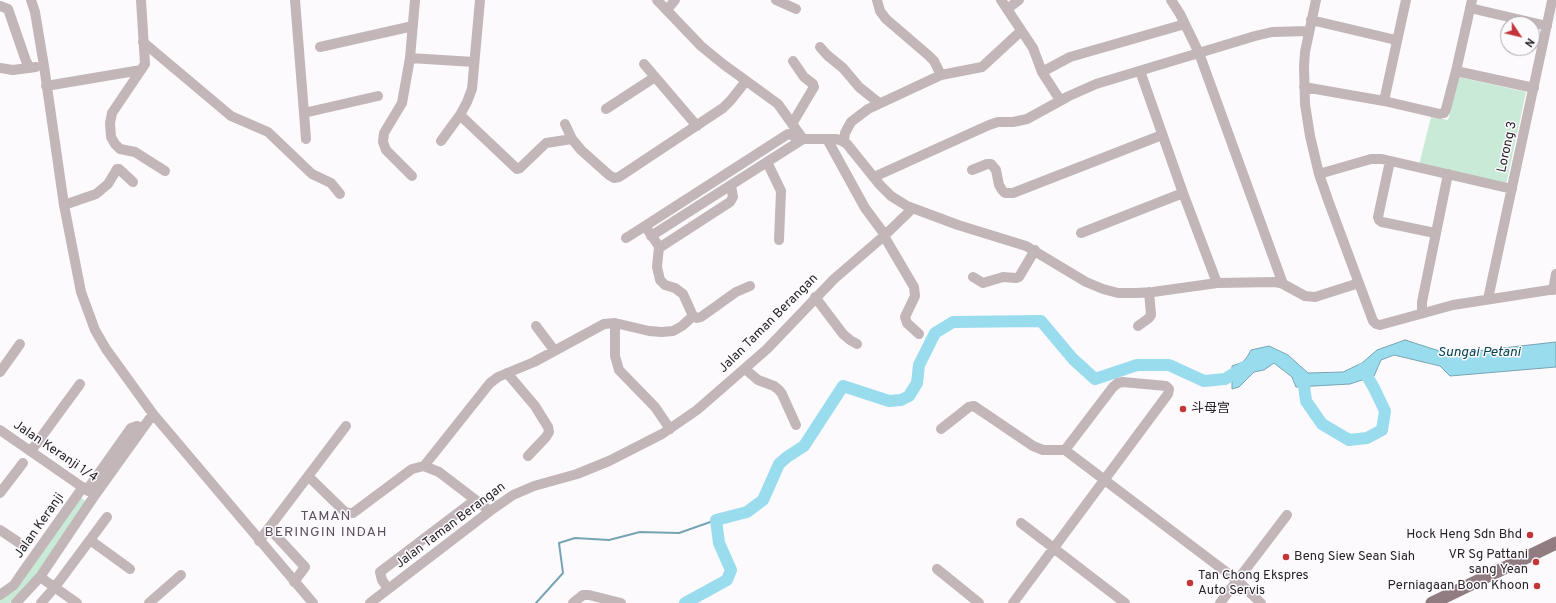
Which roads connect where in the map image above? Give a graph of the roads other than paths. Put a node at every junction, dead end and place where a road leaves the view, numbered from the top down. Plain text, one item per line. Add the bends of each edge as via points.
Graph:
1 (31, 0) edge
2 (140, 0) edge
3 (295, 0) edge
4 (415, 0) edge
5 (480, 0) edge
6 (657, 0) edge
7 (675, 0) edge
8 (776, 0) edge
9 (877, 0) edge
10 (1001, 0) edge
11 (1019, 0) edge
12 (1172, 0) edge
13 (1316, 0) edge
14 (1406, 0) edge
15 (1552, 1) edge
16 (1471, 4) edge
17 (0, 6) edge
18 (796, 9) dead end
19 (1007, 9) junction
20 (667, 10) junction
21 (1311, 20) junction
22 (1185, 24) junction
23 (413, 26) junction
24 (1547, 26) junction
25 (1021, 31) junction
26 (1310, 31) junction
27 (1396, 40) junction
28 (143, 42) junction
29 (320, 46) dead end
30 (820, 47) dead end
31 (1199, 53) junction
32 (410, 58) junction
33 (474, 62) junction
34 (793, 62) dead end
35 (644, 64) dead end
36 (44, 66) junction
37 (0, 68) edge
38 (30, 68) junction
39 (141, 70) junction
40 (1140, 71) junction
41 (1456, 71) junction
42 (1042, 72) junction
43 (941, 75) junction
44 (655, 77) junction
45 (746, 81) junction
46 (46, 86) junction
47 (1304, 87) junction
48 (1534, 88) junction
49 (378, 96) dead end
50 (1060, 100) junction
51 (1384, 100) junction
52 (879, 103) junction
53 (606, 109) dead end
54 (304, 113) junction
55 (460, 115) junction
56 (565, 124) dead end
57 (792, 124) junction
58 (697, 126) junction
59 (1162, 135) junction
60 (306, 139) dead end
61 (572, 139) junction
62 (827, 139) junction
63 (802, 140) junction
64 (441, 141) dead end
65 (844, 141) junction
66 (1390, 161) junction
67 (767, 162) junction
68 (972, 170) dead end
69 (165, 171) dead end
70 (1319, 174) junction
71 (1448, 174) junction
72 (412, 176) dead end
73 (874, 177) junction
74 (133, 182) dead end
75 (731, 186) junction
76 (1512, 190) junction
77 (1183, 193) junction
78 (340, 194) dead end
79 (64, 205) junction
80 (912, 209) junction
81 (645, 226) junction
82 (1081, 233) dead end
83 (1435, 233) junction
84 (652, 236) junction
85 (885, 236) junction
86 (626, 238) dead end
87 (779, 240) dead end
88 (659, 247) junction
89 (1035, 250) junction
90 (1556, 274) edge
91 (972, 277) dead end
92 (1217, 283) junction
93 (1359, 283) junction
94 (1283, 284) junction
95 (750, 286) dead end
96 (1554, 290) edge
97 (1149, 292) junction
98 (815, 297) junction
99 (1488, 299) junction
100 (1422, 312) junction
101 (693, 316) junction
102 (615, 324) junction
103 (536, 326) dead end
104 (1138, 326) dead end
105 (919, 334) dead end
106 (20, 344) dead end
107 (858, 344) dead end
108 (554, 350) junction
109 (745, 369) junction
110 (0, 372) edge
111 (507, 373) junction
112 (80, 384) dead end
113 (153, 414) junction
114 (796, 425) dead end
115 (346, 426) dead end
116 (670, 429) junction
117 (941, 429) dead end
118 (0, 430) edge
119 (1065, 450) junction
120 (31, 451) junction
121 (528, 456) dead end
122 (22, 463) dead end
123 (424, 466) junction
124 (308, 476) junction
125 (1104, 479) junction
126 (88, 491) junction
127 (0, 493) edge
128 (475, 500) junction
129 (490, 511) junction
130 (1287, 515) dead end
131 (107, 517) dead end
132 (1021, 523) dead end
133 (269, 528) junction
134 (0, 530) edge
135 (90, 540) junction
136 (259, 541) junction
137 (1556, 543) edge
138 (24, 546) dead end
139 (1054, 547) junction
140 (937, 568) dead end
141 (130, 569) dead end
142 (181, 575) dead end
143 (40, 577) junction
144 (1238, 581) junction
145 (294, 582) junction
146 (55, 587) junction
147 (388, 589) junction
148 (0, 595) edge
149 (16, 603) edge
150 (40, 603) edge
151 (77, 603) edge
152 (149, 603) edge
153 (313, 603) edge
154 (370, 603) edge
155 (573, 603) edge
156 (621, 603) edge
157 (979, 603) edge
158 (1013, 603) edge
159 (1125, 603) edge
160 (1220, 603) edge
161 (1261, 603) edge
162 (1432, 603) edge

1 - 36 street
2 - 28 street
3 - 54 street
4 - 23 street
5 - 33 street
6 - 20 street
7 - 20 street
8 - 18 street
9 - 43 street via 886,19 934,61
10 - 19 street
11 - 19 street
12 - 22 street
13 - 21 street
14 - 27 street
15 - 24 street, Lorong 3
16 - 24 street
16 - 41 street
17 - 38 street via 8,9
19 - 25 street
20 - 45 street via 701,46
21 - 26 street
21 - 27 street
22 - 31 street
22 - 42 street via 1070,57
23 - 29 street
23 - 32 street
24 - 48 street, Lorong 3
25 - 42 street via 1033,48
25 - 43 street via 982,66
26 - 31 street via 1266,33
26 - 47 street
27 - 51 street
28 - 39 street via 144,64
28 - 78 street via 231,116 268,132 312,174 331,183
30 - 52 street
31 - 40 street
31 - 94 street
32 - 33 street
32 - 72 street via 402,103 384,134 383,142 386,150
33 - 55 street via 472,89
34 - 57 street via 814,87
35 - 44 street
36 - 38 street
36 - 46 street
37 - 38 street
39 - 46 street
39 - 69 street via 112,113 111,137 120,149 135,152
40 - 50 street via 1080,90
40 - 59 street
41 - 48 street
41 - 51 street via 1444,113
42 - 50 street
43 - 52 street
44 - 53 street
44 - 58 street
45 - 57 street via 778,104
45 - 58 street via 723,108
46 - 79 street
47 - 51 street
47 - 70 street via 1310,136
48 - 76 street, Lorong 3
49 - 54 street
50 - 73 street via 1027,119 989,125
52 - 65 street via 851,122
54 - 60 street
55 - 61 street via 517,169 546,143
55 - 64 street
56 - 61 street
57 - 63 street
58 - 61 street via 614,178
59 - 68 street via 1013,193 1005,193 1002,190 996,170 991,164
59 - 77 street
62 - 63 street
62 - 65 street
62 - 85 street via 865,208
63 - 67 street
63 - 81 street via 788,134
65 - 73 street
66 - 70 street via 1371,159
66 - 71 street
66 - 83 street via 1379,220
67 - 75 street
67 - 87 street via 781,191
70 - 93 street
71 - 76 street
71 - 83 street
73 - 80 street via 891,196
74 - 79 street via 119,168 108,184 96,194
75 - 84 street
75 - 88 street via 733,198 730,202
76 - 99 street, Lorong 3
77 - 82 street
77 - 92 street
79 - 113 street via 81,292 95,330
80 - 85 street, Jalan Taman Berangan
80 - 89 street
81 - 84 street
81 - 86 street
83 - 100 street
84 - 88 street
85 - 98 street, Jalan Taman Berangan
85 - 105 street via 914,288 915,296 905,317 907,323
88 - 101 street via 657,267 660,280 683,294
89 - 91 street via 1019,277 1004,277 983,283
89 - 97 street via 1086,282 1103,289 1118,293
90 - 96 street
92 - 94 street
92 - 97 street
93 - 94 street via 1315,297 1305,296
93 - 100 street via 1376,324
95 - 101 street via 736,292 701,316
96 - 99 street
97 - 104 street via 1151,315
98 - 107 street via 843,334
98 - 109 street, Jalan Taman Berangan
99 - 100 street
101 - 102 street via 673,331 649,331
102 - 108 street via 604,324
102 - 116 street via 615,356 619,370 655,407
103 - 108 street
106 - 110 street
108 - 111 street
109 - 114 street via 758,380 779,390
109 - 116 street, Jalan Taman Berangan via 697,410
111 - 121 street via 535,406 548,427 546,437
111 - 123 street via 490,382
112 - 120 street
113 - 126 street
113 - 136 street
115 - 124 street
116 - 129 street, Jalan Taman Berangan via 628,452 577,474 513,495
117 - 119 street via 974,406 1033,446 1043,450
118 - 120 street, Jalan Keranji 1/4
119 - 125 street
119 - 125 street via 1118,383 1168,387 1168,394
120 - 126 street, Jalan Keranji 1/4
122 - 127 street
123 - 124 street via 412,469 353,513 344,511
123 - 128 street via 438,472
124 - 133 street
125 - 139 street
125 - 144 street
126 - 143 street
126 - 148 street, Jalan Keranji via 14,585
128 - 129 street
128 - 147 street via 380,572
129 - 147 street, Jalan Taman Berangan
130 - 144 street
131 - 135 street
132 - 139 street
133 - 136 street
133 - 145 street via 305,567
134 - 138 street
135 - 141 street
135 - 146 street
136 - 145 street
137 - 162 main road
139 - 158 street
139 - 159 street
140 - 157 street
142 - 152 street
143 - 146 street
143 - 149 street
144 - 160 street
144 - 161 street
145 - 153 street
146 - 150 street
146 - 151 street
147 - 154 street, Jalan Taman Berangan
155 - 156 street via 583,595 589,594

